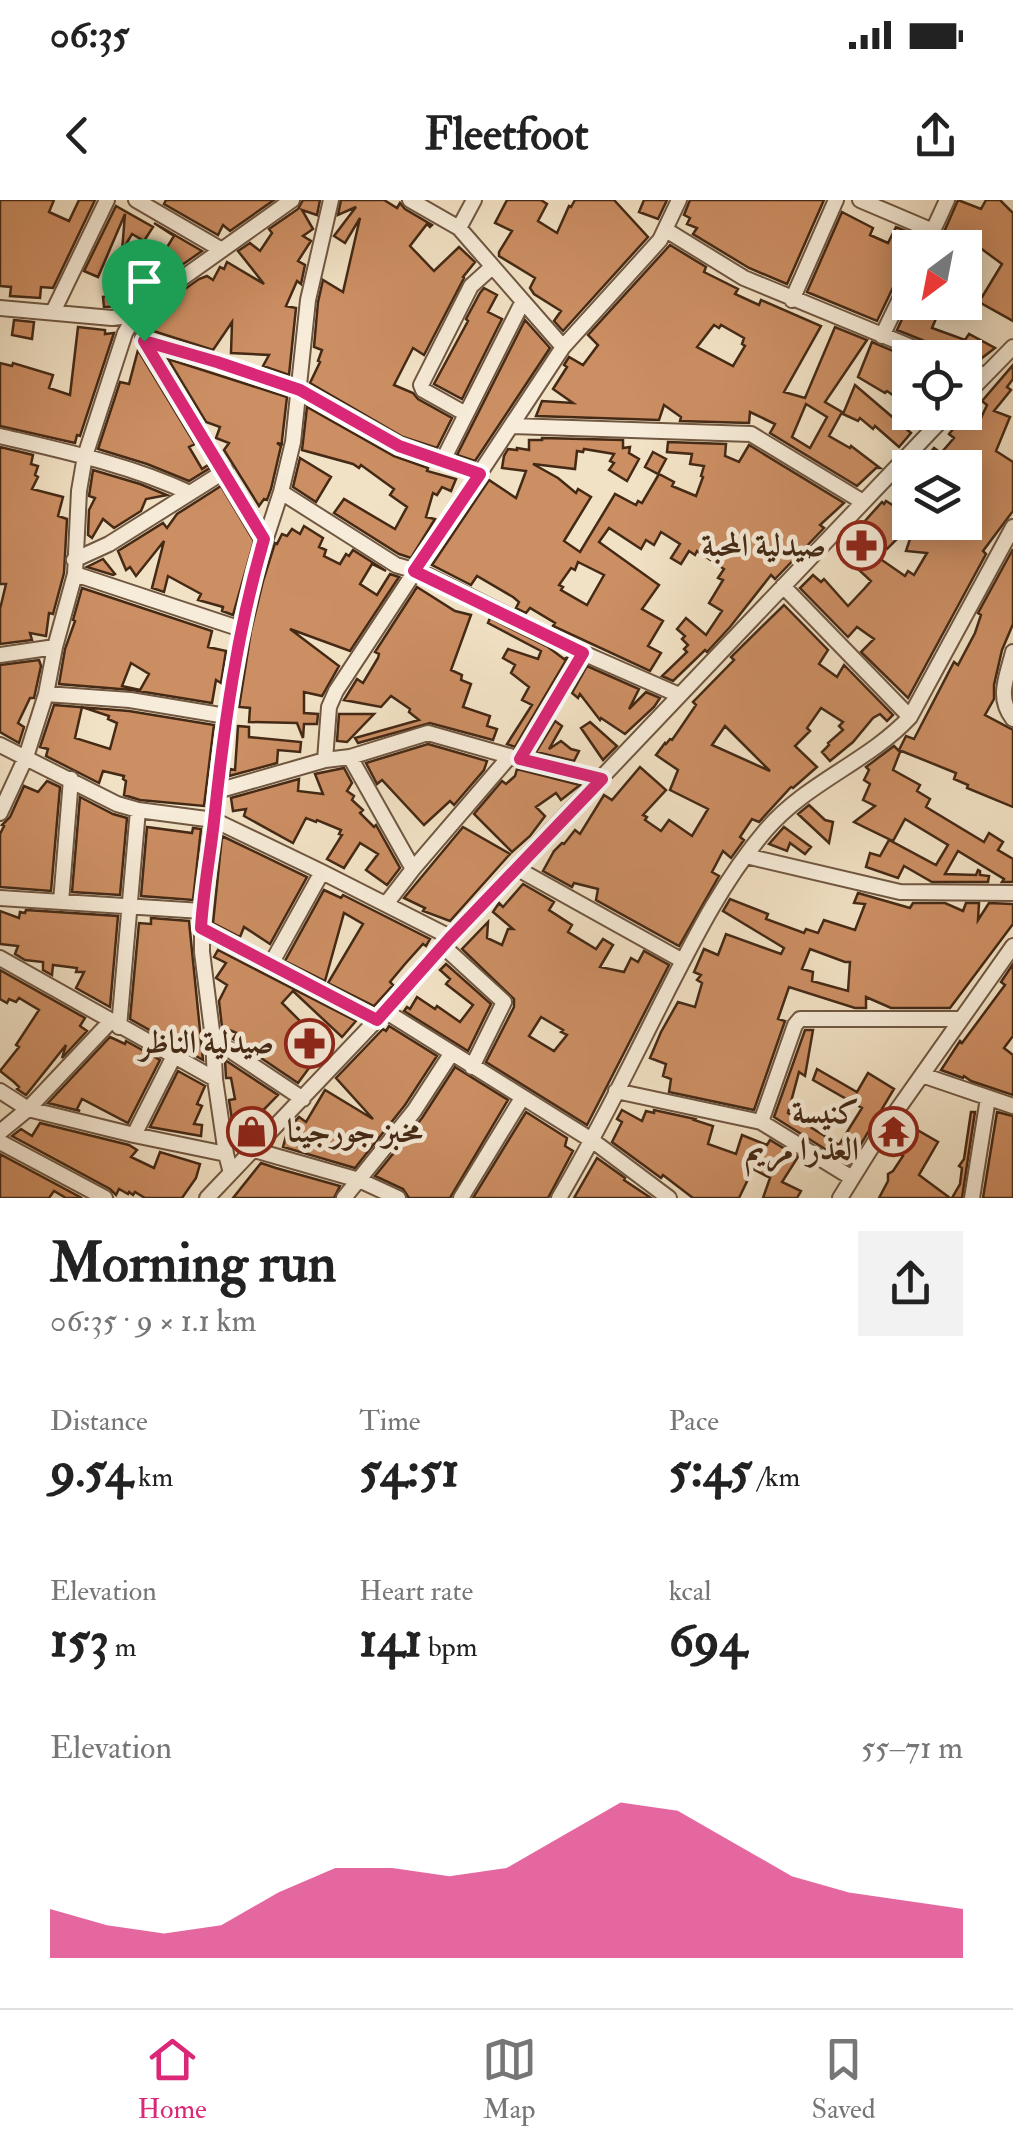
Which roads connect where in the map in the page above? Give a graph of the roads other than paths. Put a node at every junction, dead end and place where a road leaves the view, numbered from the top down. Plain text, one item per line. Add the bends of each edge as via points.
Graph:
1 (107, 200) edge
2 (136, 200) edge
3 (292, 200) edge
4 (331, 200) edge
5 (410, 200) edge
6 (474, 200) edge
7 (679, 200) edge
8 (836, 200) edge
9 (860, 200) edge
10 (947, 200) edge
11 (156, 205) edge
12 (458, 228) junction
13 (666, 230) junction
14 (931, 230) edge
15 (933, 230) edge
16 (222, 250) junction
17 (492, 267) junction
18 (792, 300) junction
19 (522, 303) junction
20 (0, 308) edge
21 (54, 312) junction
22 (892, 315) edge
23 (130, 319) junction
24 (882, 336) junction
25 (892, 340) edge
26 (144, 341) junction
27 (562, 347) junction
28 (1013, 347) edge
29 (982, 374) edge
30 (985, 375) junction
31 (982, 378) edge
32 (300, 390) junction
33 (466, 414) junction
34 (512, 426) junction
35 (932, 430) edge
36 (0, 436) edge
37 (85, 456) junction
38 (442, 462) junction
39 (225, 472) junction
40 (480, 474) junction
41 (280, 492) junction
42 (190, 494) junction
43 (863, 502) junction
44 (1013, 527) edge
45 (264, 539) junction
46 (74, 567) junction
47 (414, 571) junction
48 (783, 586) junction
49 (241, 629) junction
50 (55, 647) junction
51 (1013, 652) edge
52 (583, 653) junction
53 (0, 656) edge
54 (46, 694) junction
55 (679, 695) junction
56 (226, 716) junction
57 (910, 717) junction
58 (1013, 719) edge
59 (0, 745) edge
60 (26, 757) junction
61 (350, 757) junction
62 (515, 758) junction
63 (325, 760) junction
64 (70, 778) junction
65 (602, 779) junction
66 (216, 791) junction
67 (138, 810) junction
68 (0, 814) edge
69 (214, 820) junction
70 (746, 856) junction
71 (516, 868) junction
72 (413, 869) junction
73 (322, 872) junction
74 (1013, 893) edge
75 (0, 898) edge
76 (61, 902) junction
77 (386, 904) junction
78 (129, 906) junction
79 (202, 911) junction
80 (201, 928) junction
81 (446, 942) junction
82 (1013, 946) edge
83 (0, 958) edge
84 (683, 961) junction
85 (271, 964) junction
86 (381, 1015) junction
87 (961, 1019) junction
88 (114, 1024) junction
89 (213, 1039) junction
90 (451, 1054) junction
91 (174, 1056) junction
92 (472, 1067) junction
93 (922, 1075) junction
94 (216, 1079) junction
95 (0, 1090) edge
96 (616, 1092) junction
97 (522, 1098) junction
98 (988, 1098) junction
99 (303, 1099) junction
100 (1013, 1106) edge
101 (28, 1109) junction
102 (761, 1122) junction
103 (0, 1132) edge
104 (134, 1135) junction
105 (593, 1141) junction
106 (0, 1142) edge
107 (254, 1150) junction
108 (226, 1154) junction
109 (231, 1172) junction
110 (852, 1178) junction
111 (359, 1180) junction
112 (105, 1198) edge
113 (206, 1198) edge
114 (344, 1198) edge
115 (398, 1198) edge
116 (461, 1198) edge
117 (559, 1198) edge
118 (669, 1198) edge
119 (840, 1198) edge
120 (972, 1198) edge

1 - 21 street
2 - 11 street
3 - 16 street
4 - 32 street via 311,284
5 - 12 street
6 - 12 street
7 - 13 street
8 - 18 street
9 - 14 street
10 - 15 street
11 - 16 street
12 - 17 street
13 - 18 street via 734,274
13 - 27 street
16 - 23 street
17 - 19 street
17 - 33 street via 471,286 420,385
18 - 24 street
19 - 27 street
19 - 33 street
20 - 21 street
21 - 23 street
22 - 24 street
23 - 26 street
23 - 37 street
24 - 25 street
26 - 32 street
26 - 39 street
27 - 34 street
28 - 30 street
29 - 30 street
30 - 31 street
32 - 38 street via 399,446
32 - 41 street
33 - 38 street
34 - 40 street
34 - 43 street via 751,434
35 - 43 street
36 - 37 street
37 - 42 street
37 - 46 street
38 - 40 street
39 - 42 street
39 - 45 street
40 - 47 street
41 - 45 street
41 - 47 street
42 - 46 street
43 - 48 street
44 - 57 street
45 - 49 street
46 - 49 street
46 - 50 street
47 - 52 street
47 - 63 street via 331,700
48 - 55 street
48 - 57 street
49 - 56 street
50 - 53 street
50 - 54 street
51 - 58 street via 1003,697
52 - 55 street
52 - 62 street
54 - 56 street
54 - 60 street
55 - 65 street
56 - 66 street
57 - 70 street via 789,806
59 - 60 street
60 - 64 street
60 - 68 street
61 - 62 street via 428,733
61 - 63 street
61 - 72 street
62 - 65 street
62 - 72 street
63 - 66 street
64 - 67 street
64 - 76 street
65 - 71 street
66 - 69 street
67 - 69 street
67 - 78 street
69 - 73 street
69 - 79 street
70 - 74 street via 900,892
70 - 84 street
71 - 81 street
71 - 84 street
72 - 77 street
73 - 77 street
73 - 85 street
75 - 76 street
76 - 78 street
77 - 81 street
78 - 79 street
78 - 88 street
79 - 80 street
80 - 85 street
80 - 89 street
81 - 86 street
81 - 92 street via 504,1002
82 - 87 street
83 - 88 street
84 - 96 street
85 - 86 street
86 - 90 street
86 - 99 street
87 - 93 street
87 - 102 street via 800,1019
88 - 91 street
88 - 101 street
89 - 94 street
89 - 99 street
90 - 92 street
90 - 111 street
91 - 94 street
91 - 104 street
92 - 97 street
93 - 98 street
93 - 110 street
94 - 108 street
95 - 101 street
96 - 102 street
96 - 105 street
97 - 105 street
97 - 116 street
98 - 100 street
98 - 120 street
99 - 107 street
101 - 103 street
101 - 104 street
102 - 110 street
104 - 108 street
105 - 117 street
105 - 118 street
106 - 112 street
107 - 109 street
107 - 111 street
108 - 109 street
109 - 113 street
110 - 119 street
111 - 114 street
111 - 115 street

